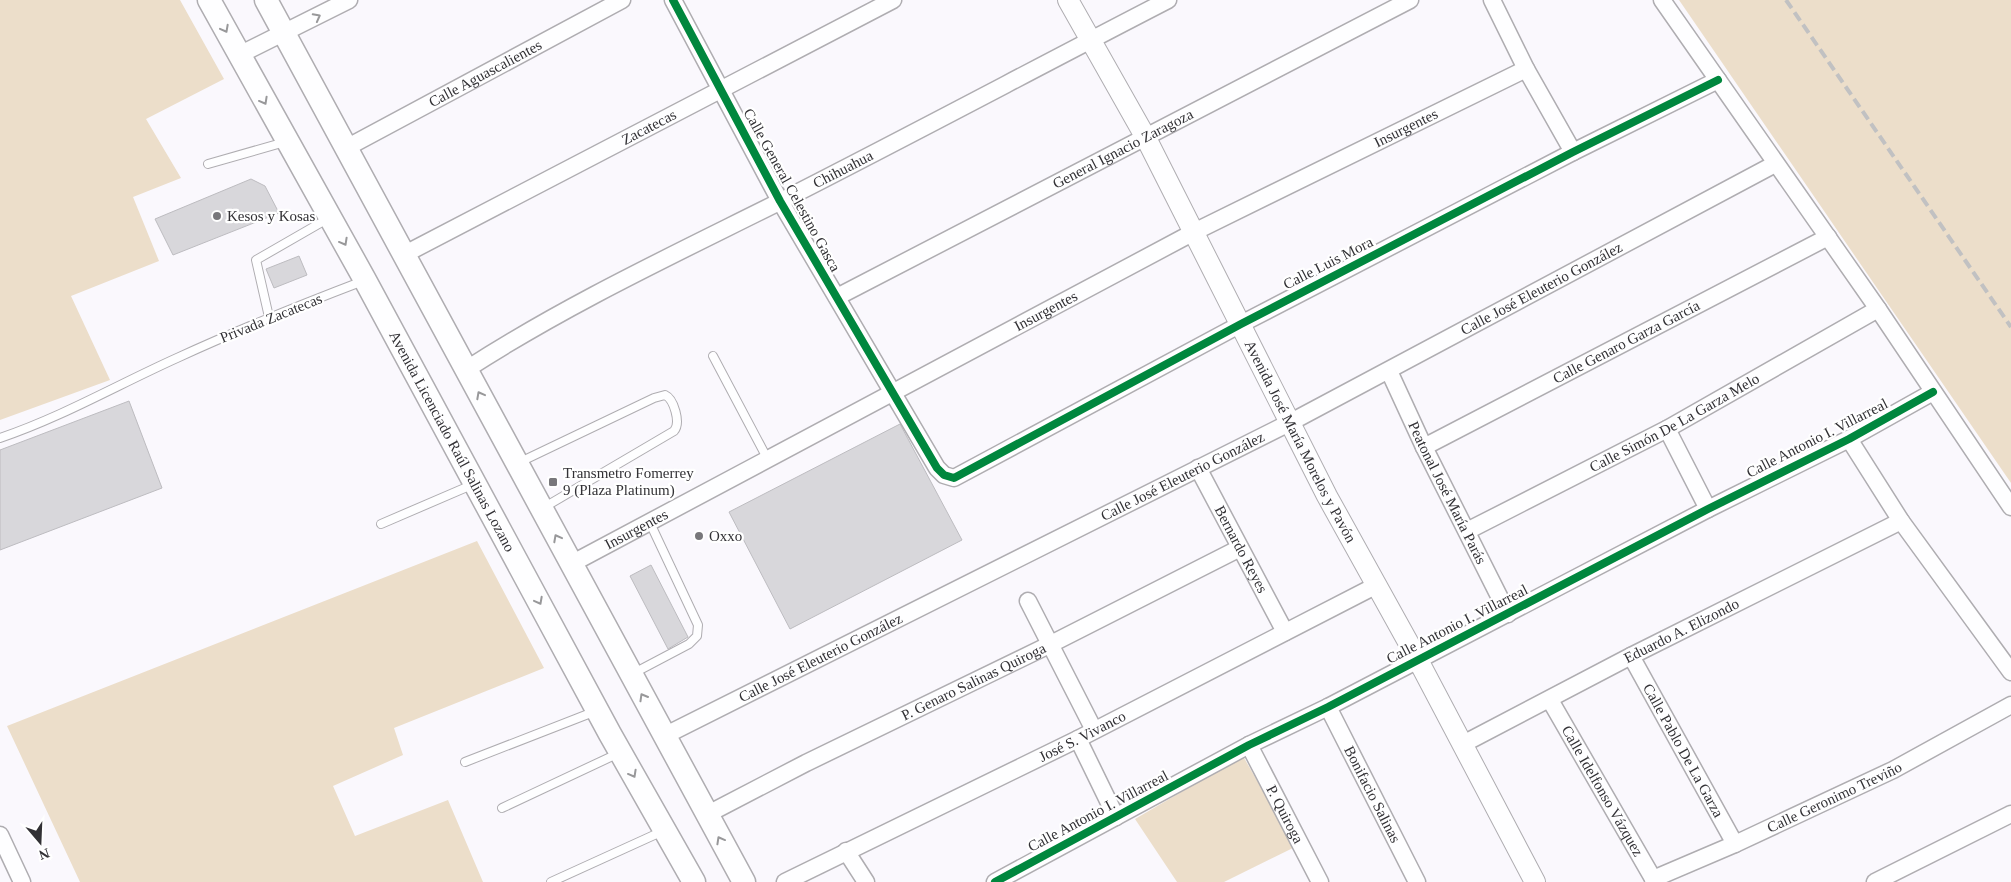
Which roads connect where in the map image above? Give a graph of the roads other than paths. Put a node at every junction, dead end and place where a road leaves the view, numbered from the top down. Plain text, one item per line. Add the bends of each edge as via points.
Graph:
1 (209, 0) edge
2 (266, 0) edge
3 (349, 0) edge
4 (622, 0) edge
5 (672, 0) edge
6 (893, 0) edge
7 (1068, 0) edge
8 (1168, 0) edge
9 (1410, 0) edge
10 (1492, 0) edge
11 (1662, 0) edge
12 (284, 34) junction
13 (1090, 40) junction
14 (239, 55) junction
15 (1526, 69) junction
16 (1718, 80) junction
17 (720, 89) junction
18 (1146, 138) junction
19 (287, 141) junction
20 (346, 148) junction
21 (1573, 152) junction
22 (208, 164) dead end
23 (1775, 164) junction
24 (780, 202) junction
25 (330, 217) junction
26 (1194, 232) junction
27 (1828, 237) junction
28 (405, 254) junction
29 (365, 280) junction
30 (837, 297) junction
31 (1878, 309) junction
32 (270, 317) junction
33 (1241, 324) junction
34 (713, 356) dead end
35 (467, 370) junction
36 (1389, 370) junction
37 (890, 392) junction
38 (1932, 392) junction
39 (1291, 422) junction
40 (1667, 429) junction
41 (0, 438) edge
42 (1849, 439) junction
43 (1424, 447) junction
44 (767, 458) junction
45 (516, 463) junction
46 (1198, 468) junction
47 (954, 478) joint
48 (476, 484) junction
49 (2011, 507) edge
50 (541, 509) junction
51 (1708, 509) junction
52 (1901, 521) junction
53 (650, 523) junction
54 (381, 524) dead end
55 (1467, 531) junction
56 (1240, 548) junction
57 (571, 564) junction
58 (1377, 585) junction
59 (1028, 600) dead end
60 (1508, 614) junction
61 (1284, 632) junction
62 (1049, 645) junction
63 (1631, 656) junction
64 (1418, 660) junction
65 (2011, 672) edge
66 (630, 676) junction
67 (1550, 700) junction
68 (2011, 705) edge
69 (1328, 707) junction
70 (598, 710) junction
71 (1094, 730) junction
72 (664, 736) junction
73 (1078, 738) junction
74 (1463, 744) junction
75 (1249, 745) junction
76 (621, 752) junction
77 (465, 762) dead end
78 (502, 808) dead end
79 (2011, 814) edge
80 (706, 815) junction
81 (1116, 817) junction
82 (665, 830) junction
83 (0, 835) edge
84 (1735, 844) junction
85 (846, 852) junction
86 (1654, 881) edge
87 (22, 882) edge
88 (551, 882) edge
89 (694, 882) edge
90 (744, 882) edge
91 (785, 882) edge
92 (866, 882) edge
93 (995, 882) edge
94 (1320, 882) edge
95 (1417, 882) edge
96 (1535, 882) edge
97 (1875, 882) edge

1 -> 14 main road, Avenida Licenciado Raúl Salinas Lozano
2 - 12 main road
12 -> 3 street
4 - 20 street, Calle Aguascalientes
5 - 17 street, Calle General Celestino Gasca
6 - 17 street, Zacatecas
7 - 13 street, Avenida José María Morelos y Pavón
8 - 13 street, Chihuahua
9 - 18 street, General Ignacio Zaragoza
10 - 15 street
11 - 16 street
12 - 14 street
12 - 20 main road
13 - 18 street, Avenida José María Morelos y Pavón
13 - 24 street, Chihuahua
14 -> 19 main road, Avenida Licenciado Raúl Salinas Lozano
15 - 21 street
15 - 26 street, Insurgentes
16 - 21 street, Calle Luis Mora
16 - 23 street
17 - 24 street, Calle General Celestino Gasca
17 - 28 street, Zacatecas
18 - 26 street, Avenida José María Morelos y Pavón
18 - 30 street, General Ignacio Zaragoza
19 - 22 lane
19 - 25 main road, Avenida Licenciado Raúl Salinas Lozano
20 - 28 main road
21 - 33 street, Calle Luis Mora
23 - 27 street
23 - 36 street, Calle José Eleuterio González
24 - 30 street, Calle General Celestino Gasca
24 - 35 street, Chihuahua via 606,288
25 -> 29 main road, Avenida Licenciado Raúl Salinas Lozano
25 - 32 lane via 256,260
26 - 33 street, Avenida José María Morelos y Pavón
26 - 37 street, Insurgentes
27 - 31 street
27 - 43 street, Calle Genaro Garza García
28 - 35 main road
29 - 32 lane, Privada Zacatecas
29 - 48 main road, Avenida Licenciado Raúl Salinas Lozano
30 - 37 street, Calle General Celestino Gasca
31 - 38 street
31 - 40 street, Calle Simón De La Garza Melo
32 - 41 lane, Privada Zacatecas via 178,357 49,420
33 - 39 street, Avenida José María Morelos y Pavón
33 - 47 street, Calle Luis Mora
34 - 44 lane
45 -> 35 main road
36 - 39 street, Calle José Eleuterio González
36 - 43 street, Peatonal José María Parás
37 - 44 street, Insurgentes
37 - 47 street, Calle General Celestino Gasca via 937,468
38 - 42 street, Calle Antonio I. Villarreal
38 - 49 street
39 - 46 street, Calle José Eleuterio González
39 - 58 street, Avenida José María Morelos y Pavón via 1327,496
40 - 51 street
40 - 55 street, Calle Simón De La Garza Melo
42 - 51 street, Calle Antonio I. Villarreal
42 - 52 street
43 - 55 street, Peatonal José María Parás
44 - 53 street, Insurgentes
45 - 50 main road
45 - 50 lane via 654,398 665,395 670,399 677,419 674,431
46 - 56 street, Bernardo Reyes
46 - 72 street, Calle José Eleuterio González
48 - 54 lane
48 -> 70 main road, Avenida Licenciado Raúl Salinas Lozano
57 -> 50 main road
51 - 60 street, Calle Antonio I. Villarreal
52 - 63 street, Eduardo A. Elizondo
52 - 65 street
53 - 57 street, Insurgentes
53 - 66 lane via 698,625 696,636 689,644
55 - 60 street, Peatonal José María Parás
56 - 61 street, Bernardo Reyes
56 - 62 street, P. Genaro Salinas Quiroga
57 - 66 main road
58 - 61 street, José S. Vivanco
58 - 64 street, Avenida José María Morelos y Pavón
59 - 62 street
60 - 64 street, Calle Antonio I. Villarreal
61 - 71 street, José S. Vivanco
62 - 71 street
62 - 80 street, P. Genaro Salinas Quiroga
63 - 67 street, Eduardo A. Elizondo
63 - 84 street, Calle Pablo De La Garza
64 - 69 street, Calle Antonio I. Villarreal
64 - 74 street, Avenida José María Morelos y Pavón
72 -> 66 main road
67 - 74 street, Eduardo A. Elizondo
67 - 86 street, Calle Idelfonso Vázquez
68 - 84 street, Calle Geronimo Treviño via 1893,770
69 - 75 street, Calle Antonio I. Villarreal
69 - 95 street, Bonifacio Salinas
70 - 76 main road, Avenida Licenciado Raúl Salinas Lozano
70 - 77 lane
71 - 73 street, José S. Vivanco
72 - 80 main road
73 - 81 street
73 - 85 street, José S. Vivanco
74 - 96 street, Avenida José María Morelos y Pavón
75 - 81 street, Calle Antonio I. Villarreal
75 - 94 street, P. Quiroga
76 - 78 lane
76 -> 82 main road, Avenida Licenciado Raúl Salinas Lozano
79 - 97 street
90 -> 80 main road
81 - 93 street, Calle Antonio I. Villarreal
82 - 88 lane
82 - 89 main road, Avenida Licenciado Raúl Salinas Lozano
83 - 87 street
84 - 86 street, Calle Geronimo Treviño
85 - 91 street, José S. Vivanco
85 - 92 street

